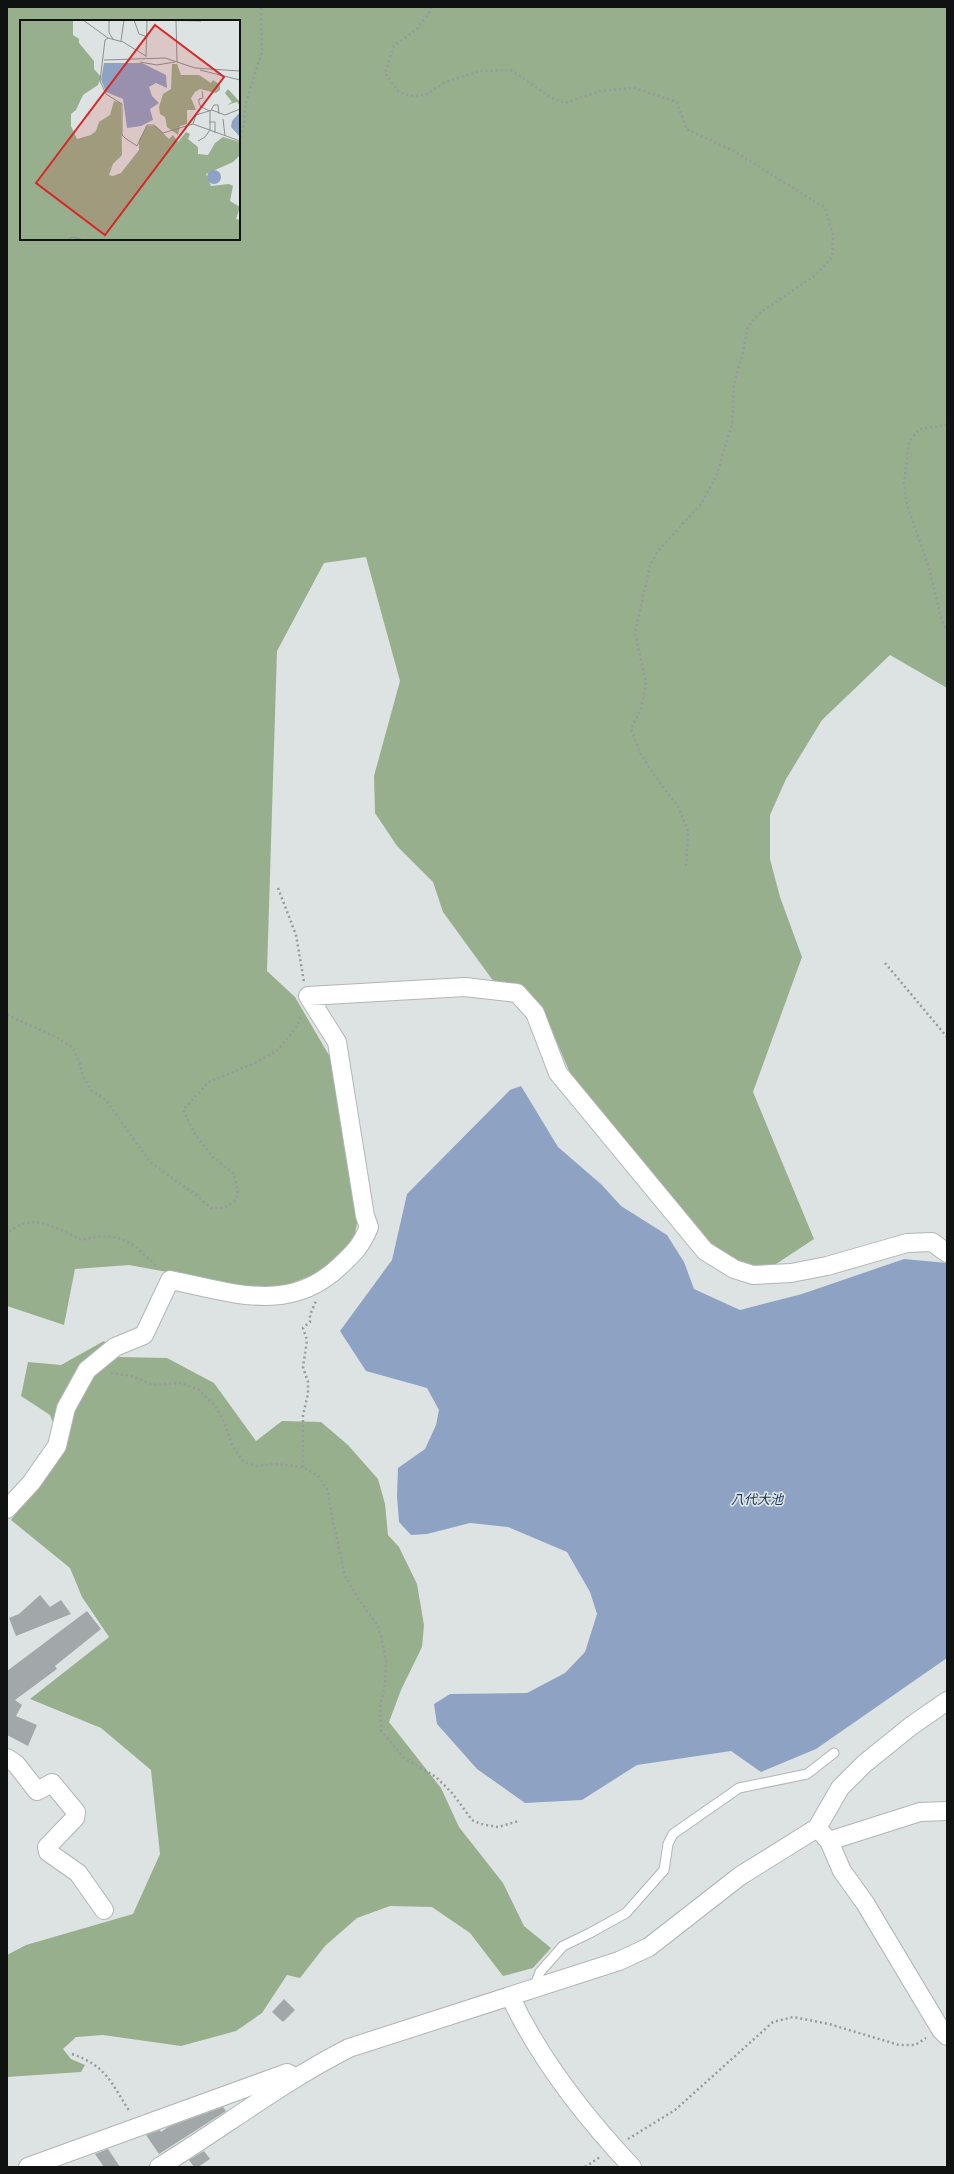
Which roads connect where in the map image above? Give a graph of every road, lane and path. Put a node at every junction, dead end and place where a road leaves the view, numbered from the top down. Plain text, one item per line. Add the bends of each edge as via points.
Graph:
1 (261, 7) edge
2 (431, 7) edge
3 (240, 139) edge
4 (947, 425) edge
5 (947, 632) edge
6 (686, 869) dead end
7 (278, 888) dead end
8 (885, 963) dead end
9 (308, 996) junction
10 (7, 1015) edge
11 (947, 1037) edge
12 (7, 1236) edge
13 (947, 1253) edge
14 (170, 1280) junction
15 (321, 1282) junction
16 (88, 1370) junction
17 (303, 1467) junction
18 (7, 1509) edge
19 (947, 1701) edge
20 (834, 1753) dead end
21 (7, 1758) edge
22 (947, 1811) edge
23 (519, 1821) dead end
24 (817, 1828) junction
25 (828, 1842) junction
26 (104, 1910) dead end
27 (534, 1988) junction
28 (510, 1996) junction
29 (942, 2026) edge
30 (72, 2054) dead end
31 (297, 2077) junction
32 (138, 2126) junction
33 (614, 2148) junction
34 (28, 2167) edge
35 (159, 2167) edge
36 (585, 2167) edge
37 (632, 2167) edge

1 - 3 path via 262,52 246,102
2 - 6 path via 416,30 394,46 385,73 399,92 411,96 425,95 446,82 480,71 511,70 552,98 565,103 600,91 634,88 658,94 677,102 686,129 734,151 825,208 833,234 832,257 816,275 758,314 747,329 734,384 732,424 716,477 701,504 658,551 650,565 635,633 646,683 641,709 632,729 641,755 678,806 688,831
4 - 5 path via 920,429 909,442 904,483 907,505 930,570
7 - 9 path via 296,935
8 - 11 path
9 - 10 path via 297,1026 278,1050 253,1064 209,1082 183,1110 195,1134 213,1157 233,1173 238,1190 235,1201 224,1208 210,1208 150,1162 106,1100 92,1091 83,1077 73,1048 56,1037
9 - 13 street via 465,987 517,993 535,1013 558,1073 705,1250 734,1269 753,1275 791,1273 827,1266 907,1243 932,1242
9 - 15 street via 337,1042 365,1216 369,1227 361,1246
12 - 14 path via 8,1232 21,1224 33,1222 50,1224 82,1240 116,1236 136,1247
14 - 15 street via 259,1298 296,1293
14 - 16 street via 144,1335 115,1346
15 - 17 path via 310,1322 303,1328 307,1340 303,1367 308,1382 303,1415
16 - 17 path via 132,1376 153,1385 180,1384 198,1389 215,1406 233,1447 244,1462 257,1466 276,1464
16 - 18 street via 66,1408 57,1446 31,1483
17 - 23 path via 318,1476 328,1491 345,1576 358,1600 378,1626 386,1662 380,1707 382,1730 402,1757 436,1776 452,1792 472,1820 498,1827
19 - 24 street via 864,1764 840,1788
20 - 27 lane via 806,1774 738,1788 673,1834 668,1844 664,1870 626,1912 563,1946 540,1972
21 - 26 street via 16,1764 37,1791 52,1783 76,1812 75,1818 47,1847 48,1852 78,1873
22 - 25 street via 920,1812
24 - 25 street
24 - 27 street via 740,1876 649,1947 619,1961
25 - 29 street via 842,1871
27 - 28 street
28 - 31 street via 349,2048
28 - 33 street via 547,2064 596,2129
29 - 33 path via 914,2045 899,2045 829,2024 793,2017 773,2022 675,2110
30 - 32 path via 89,2060 101,2069
31 - 32 street via 287,2073
31 - 35 street
32 - 34 street
33 - 36 path
33 - 37 street

